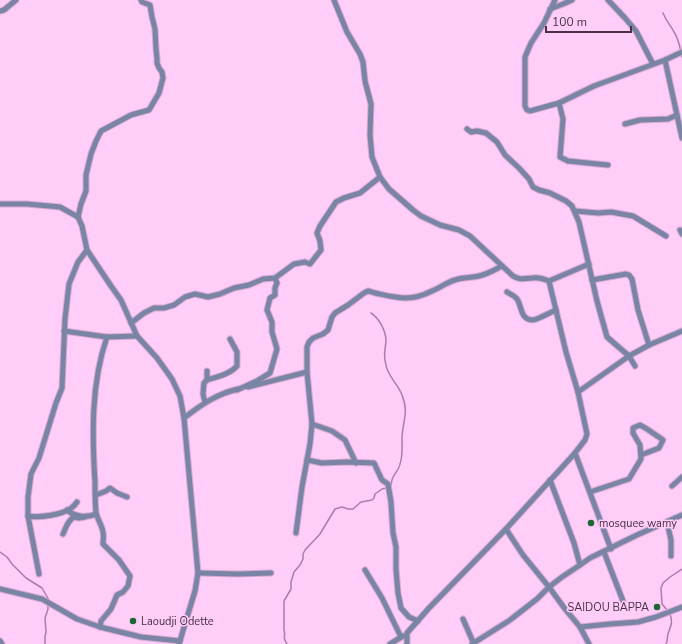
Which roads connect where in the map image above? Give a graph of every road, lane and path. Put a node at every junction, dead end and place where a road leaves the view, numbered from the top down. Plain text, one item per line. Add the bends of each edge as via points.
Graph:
1 (16, 0) edge
2 (141, 0) edge
3 (334, 0) edge
4 (554, 0) edge
5 (572, 0) edge
6 (608, 0) edge
7 (550, 9) junction
8 (0, 11) edge
9 (682, 52) edge
10 (665, 60) junction
11 (653, 64) junction
12 (558, 103) junction
13 (677, 115) junction
14 (625, 124) dead end
15 (467, 129) dead end
16 (682, 138) edge
17 (608, 165) dead end
18 (380, 177) junction
19 (0, 204) edge
20 (575, 211) junction
21 (78, 217) junction
22 (666, 236) dead end
23 (87, 250) junction
24 (589, 264) junction
25 (502, 266) junction
26 (275, 278) junction
27 (592, 280) junction
28 (549, 281) junction
29 (507, 292) dead end
30 (556, 310) junction
31 (132, 323) junction
32 (64, 331) junction
33 (682, 331) edge
34 (137, 336) junction
35 (108, 337) junction
36 (230, 339) dead end
37 (649, 345) junction
38 (629, 356) junction
39 (634, 366) dead end
40 (207, 371) dead end
41 (308, 372) junction
42 (207, 380) junction
43 (237, 390) junction
44 (578, 392) junction
45 (205, 402) junction
46 (184, 418) junction
47 (312, 424) junction
48 (575, 453) junction
49 (641, 455) junction
50 (307, 460) junction
51 (356, 463) junction
52 (682, 477) edge
53 (550, 480) junction
54 (672, 486) dead end
55 (590, 492) junction
56 (96, 495) junction
57 (127, 497) dead end
58 (77, 502) dead end
59 (67, 510) junction
60 (96, 514) junction
61 (682, 515) edge
62 (28, 516) junction
63 (85, 517) junction
64 (666, 522) junction
65 (506, 529) junction
66 (296, 533) dead end
67 (62, 534) dead end
68 (610, 549) junction
69 (604, 552) junction
70 (671, 556) dead end
71 (580, 565) junction
72 (365, 570) dead end
73 (198, 573) junction
74 (271, 573) dead end
75 (39, 574) dead end
76 (549, 587) junction
77 (0, 589) edge
78 (623, 601) dead end
79 (682, 607) edge
80 (463, 619) dead end
81 (418, 621) junction
82 (100, 627) junction
83 (580, 627) junction
84 (407, 633) junction
85 (401, 637) junction
86 (0, 642) edge
87 (180, 642) edge
88 (2, 644) edge
89 (390, 644) edge
90 (407, 644) edge
91 (473, 644) edge
92 (589, 644) edge

1 - 8 street
2 - 21 street via 150,5 155,29 157,63 163,78 159,93 149,110 131,115 101,131 91,154 86,175 86,191
3 - 18 street via 363,62 371,104 372,157
4 - 7 street
5 - 7 street
6 - 11 street via 636,31
7 - 12 street via 525,57 525,106 530,111
9 - 10 street
10 - 11 street
10 - 13 street
11 - 12 street via 594,86
12 - 17 street via 563,119 560,157 568,161
13 - 14 street via 668,119 640,120
13 - 16 street
15 - 20 street via 471,132 486,133 497,142 533,187 566,201
18 - 25 street via 389,189 421,216 470,236
18 - 26 street via 360,192 336,202 317,234 322,250 310,264 294,264
19 - 21 street via 60,207
20 - 22 street via 611,212 633,216
20 - 24 street
21 - 23 street
23 - 31 street via 121,300
23 - 32 street via 78,262 69,284
24 - 27 street
24 - 28 street
25 - 28 street via 519,279
25 - 41 street via 489,274 454,280 412,298 400,299 368,291 364,293 335,313 328,330 309,342
26 - 31 street via 263,279 220,294 195,294 174,305 154,308
26 - 43 street via 275,295 270,298 267,310 277,349 270,373
27 - 37 street via 630,275
27 - 38 street via 607,337
28 - 30 street
29 - 30 street via 517,299 521,311 528,319 534,320
30 - 44 street
31 - 34 street
32 - 35 street
32 - 62 street via 62,388 39,458 31,474
33 - 37 street
34 - 35 street
34 - 46 street via 172,379 180,396
35 - 56 street via 99,368 94,411 93,460
36 - 42 street via 237,352 237,366 234,370
37 - 38 street
38 - 39 street
38 - 44 street
40 - 42 street
41 - 43 street
41 - 47 street
42 - 45 street via 204,383
43 - 45 street
44 - 48 street via 587,434
45 - 46 street
46 - 73 street
47 - 50 street
47 - 51 street via 332,431 345,440
48 - 53 street
48 - 55 street
49 - 49 street via 659,448 663,440 640,425 633,428 633,433 640,445
49 - 55 street via 629,479
50 - 51 street via 322,463
50 - 66 street
51 - 81 street via 374,463 382,480 388,484 401,608 409,617
52 - 54 street
53 - 65 street
53 - 71 street
55 - 68 street
56 - 57 street via 110,488
56 - 60 street
58 - 59 street
59 - 62 street via 52,515
59 - 63 street via 76,516
60 - 63 street
60 - 82 street via 103,532 103,544 130,576 128,586 117,595
61 - 64 street
62 - 75 street
63 - 67 street via 71,518
64 - 68 street
64 - 70 street via 671,540
65 - 76 street via 523,556
65 - 81 street
68 - 69 street
69 - 71 street
69 - 78 street
71 - 76 street
72 - 85 street
73 - 74 street
73 - 87 street
76 - 83 street
76 - 91 street via 510,620
77 - 82 street via 42,599 77,619
79 - 83 street via 638,622
80 - 91 street
81 - 84 street
82 - 87 street via 141,637
83 - 92 street
84 - 85 street
84 - 90 street
85 - 89 street
86 - 88 street

